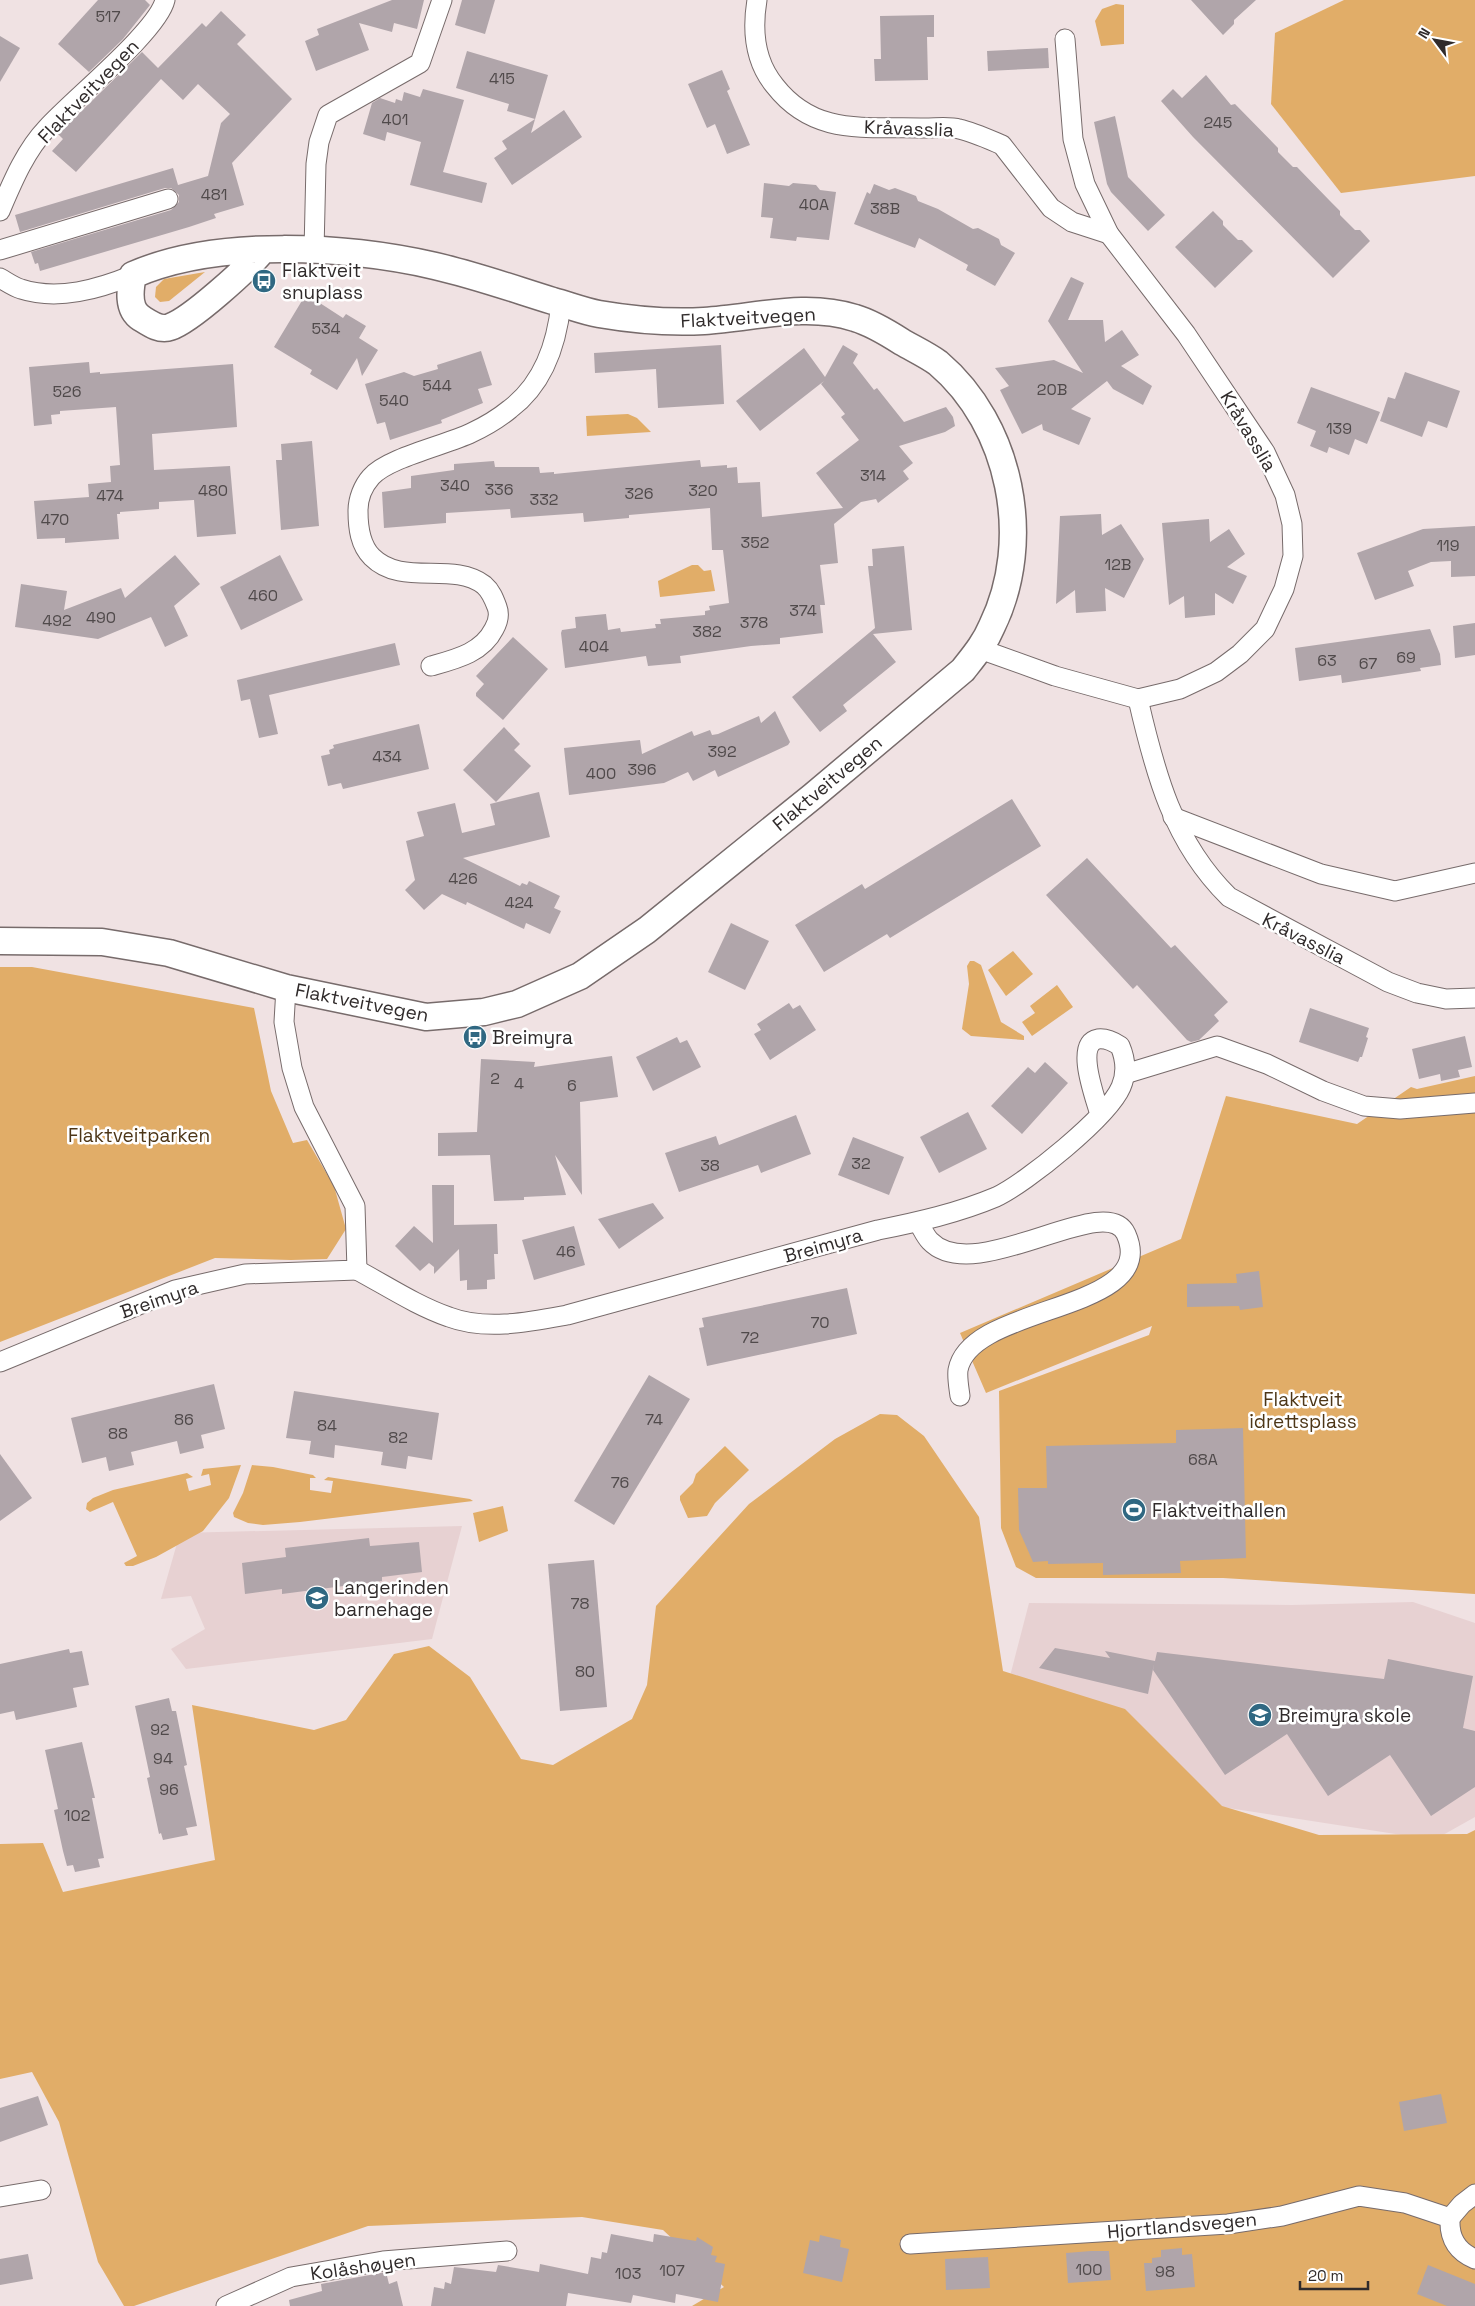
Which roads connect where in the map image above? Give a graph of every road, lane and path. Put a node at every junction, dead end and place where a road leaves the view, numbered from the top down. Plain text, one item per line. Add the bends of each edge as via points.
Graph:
1 (165, 0) edge
2 (442, 0) edge
3 (757, 0) edge
4 (1065, 39) dead end
5 (168, 199) dead end
6 (0, 211) edge
7 (1109, 234) junction
8 (0, 250) edge
9 (262, 251) junction
10 (314, 251) junction
11 (134, 275) junction
12 (0, 278) edge
13 (561, 303) junction
14 (980, 649) junction
15 (431, 666) dead end
16 (1138, 699) junction
17 (1173, 816) junction
18 (1475, 873) edge
19 (0, 941) edge
20 (286, 988) junction
21 (1475, 998) edge
22 (1125, 1074) junction
23 (1475, 1103) edge
24 (1100, 1114) junction
25 (918, 1222) junction
26 (357, 1270) junction
27 (0, 1362) edge
28 (960, 1396) dead end
29 (41, 2190) dead end
30 (1475, 2194) edge
31 (0, 2197) edge
32 (1450, 2218) junction
33 (910, 2244) dead end
34 (507, 2251) dead end
35 (1475, 2259) edge
36 (226, 2306) edge

1 - 6 street, Flaktveitvegen via 163,8 136,41 46,130 17,172
2 - 10 street via 420,64 328,115 316,164
3 - 7 street, Kråvasslia via 754,24 757,49 768,78 788,103 808,116 835,126 958,128 991,140 1002,145 1051,208 1072,222
4 - 7 street, Kråvasslia via 1073,139 1086,184
5 - 8 street
7 - 16 street, Kråvasslia via 1186,334 1265,452 1285,495 1292,524 1293,556 1284,589 1265,629 1216,672 1180,689
9 - 10 main road, Flaktveitvegen
9 - 11 main road, Flaktveitvegen via 192,257 157,264
9 - 11 main road via 250,266 168,328 154,326 138,316 130,291
10 - 13 main road, Flaktveitvegen via 435,266
11 - 12 street, Flaktveitvegen via 81,292 52,294 21,289
13 - 14 main road, Flaktveitvegen via 596,313 656,322 706,321 813,310 856,318 936,362 979,410 1005,467 1013,516 1012,556 1003,597
13 - 15 street via 544,370 528,392 511,408 472,433 396,461 372,476 361,493 358,528 372,557 395,570 466,576 483,585 493,596 498,622 489,640 468,654
14 - 16 street, Kråvasslia via 1055,676
14 - 20 main road, Flaktveitvegen via 963,670 813,796 648,930 580,976 517,1004 484,1012 426,1017
16 - 17 street, Kråvasslia via 1151,755
17 - 18 street via 1321,874 1395,891
17 - 21 street, Kråvasslia via 1189,849 1208,877 1248,909 1388,982 1446,999
19 - 20 main road, Flaktveitvegen via 102,942 169,952
20 - 26 street via 284,1022 292,1068 302,1099 355,1206
22 - 23 street via 1217,1046 1364,1106 1400,1109
22 - 24 street, Breimyra via 1117,1095
22 - 24 street via 1124,1056 1116,1043 1095,1040 1087,1048 1086,1058
24 - 25 street, Breimyra via 1036,1173 997,1196
25 - 26 street, Breimyra via 878,1230 567,1315 523,1323 480,1323 450,1317
25 - 28 street via 931,1242 950,1252 972,1256 1097,1221 1113,1223 1125,1231 1131,1247 1130,1262 1121,1276 1085,1297 984,1336 968,1351 958,1369
26 - 27 street, Breimyra via 245,1274 175,1290
29 - 31 street
30 - 32 street
32 - 33 street, Hjortlandsvegen via 1405,2203 1359,2196 1282,2216 1228,2224
32 - 35 street via 1449,2231 1454,2244
34 - 36 street, Kolåshøyen via 383,2261 291,2276

